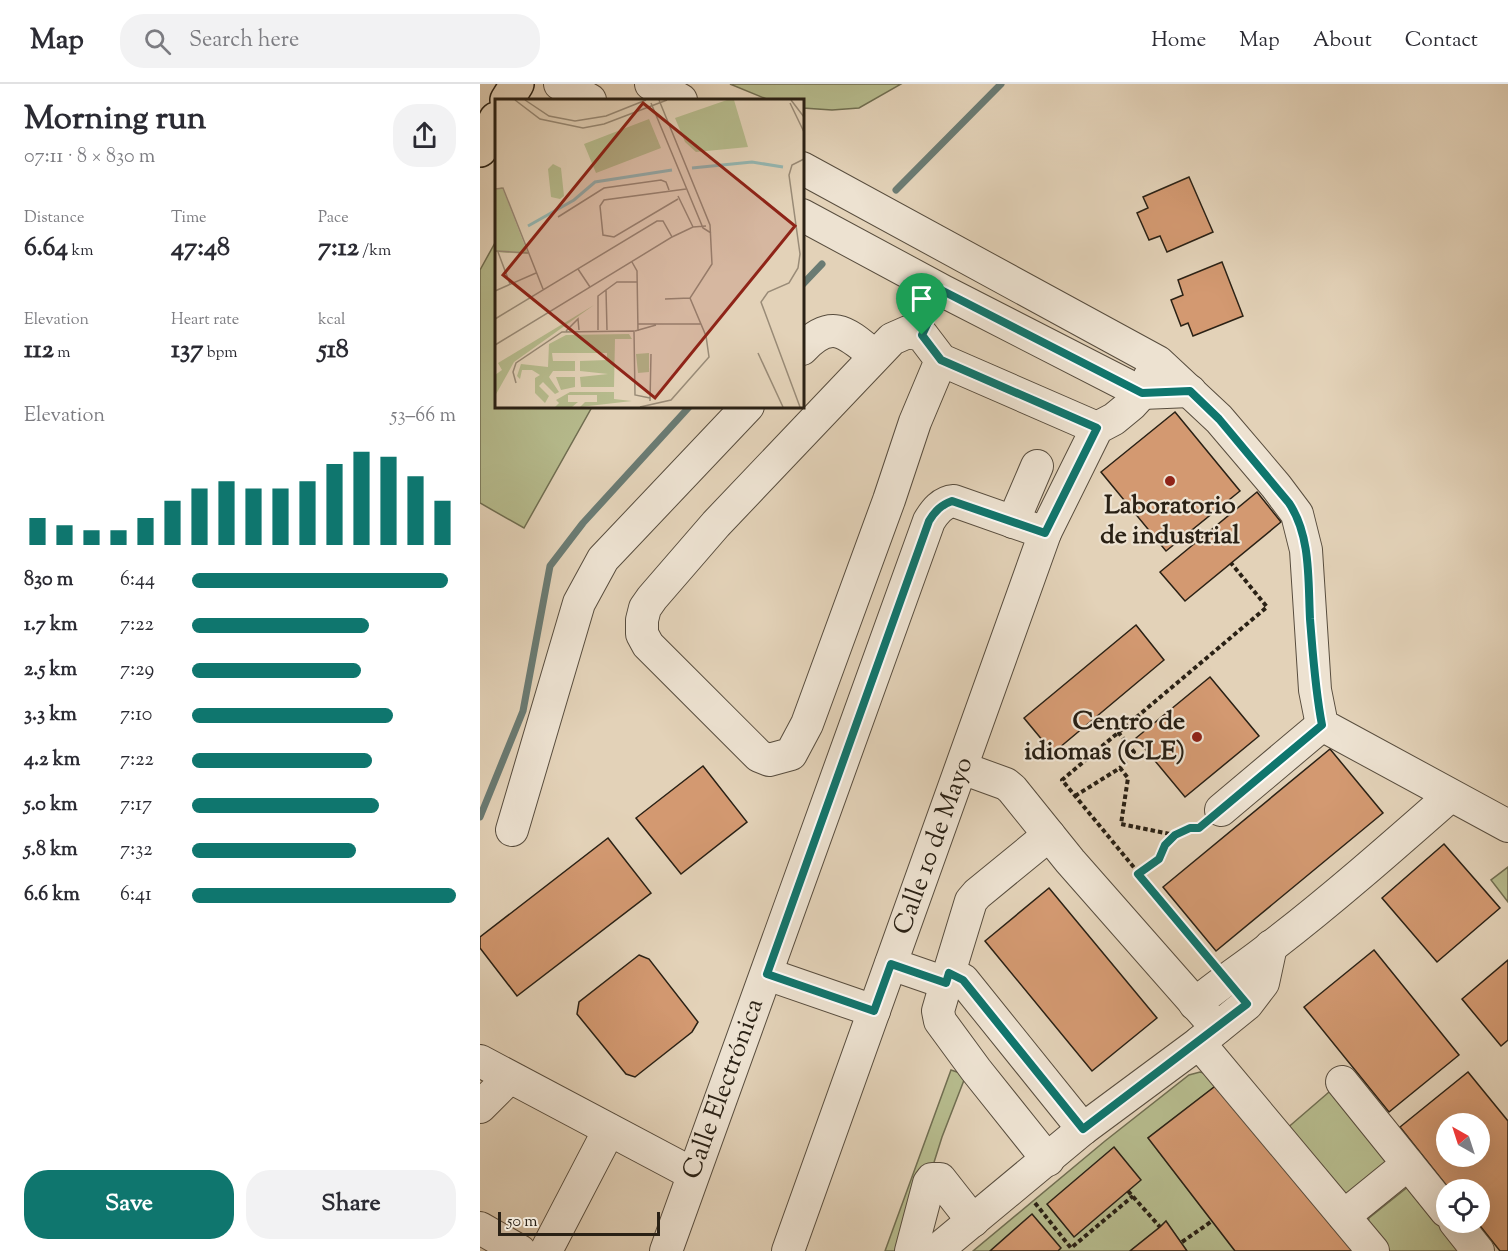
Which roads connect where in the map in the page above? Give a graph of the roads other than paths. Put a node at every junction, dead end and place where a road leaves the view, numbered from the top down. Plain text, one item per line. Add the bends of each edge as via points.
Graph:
1 (517, 84) edge
2 (560, 84) edge
3 (651, 84) edge
4 (508, 99) edge
5 (588, 99) edge
6 (679, 99) edge
7 (495, 121) edge
8 (480, 150) edge
9 (806, 178) edge
10 (804, 216) edge
11 (943, 291) junction
12 (922, 335) junction
13 (804, 347) edge
14 (875, 356) junction
15 (941, 360) junction
16 (1158, 362) junction
17 (1190, 391) junction
18 (1142, 393) junction
19 (746, 408) edge
20 (1097, 428) junction
21 (1036, 466) dead end
22 (1013, 522) junction
23 (1045, 533) junction
24 (1322, 725) junction
25 (962, 768) junction
26 (1450, 796) junction
27 (1221, 810) road end
28 (1508, 826) edge
29 (512, 830) dead end
30 (1049, 835) junction
31 (1271, 946) junction
32 (891, 964) junction
33 (767, 974) junction
34 (947, 978) junction
35 (1195, 1004) junction
36 (874, 1011) junction
37 (1208, 1035) junction
38 (480, 1061) edge
39 (509, 1078) junction
40 (1342, 1082) dead end
41 (480, 1107) edge
42 (1083, 1129) junction
43 (609, 1130) junction
44 (1048, 1160) junction
45 (1408, 1164) junction
46 (693, 1174) junction
47 (1436, 1199) edge
48 (1344, 1216) junction
49 (973, 1221) junction
50 (480, 1228) edge
51 (1464, 1233) edge
52 (520, 1251) edge
53 (546, 1251) edge
54 (666, 1251) edge
55 (788, 1251) edge
56 (910, 1251) edge
57 (936, 1251) edge
58 (1373, 1251) edge
59 (1478, 1251) edge

1 - 4 main road
2 - 5 street
3 - 6 street
7 - 8 main road
9 - 16 street
10 - 11 street
11 - 12 street
11 - 18 street
12 - 14 street via 899,334
12 - 15 street
13 - 14 street via 824,332 838,330
14 - 15 street via 684,559 645,608 642,634 648,645 759,756 769,760 790,754 807,724
15 - 20 street
16 - 17 street
16 - 18 street
17 - 18 street
17 - 24 street via 1219,419 1297,514 1306,550 1315,690
18 - 20 street via 1114,419
19 - 29 street via 603,560 579,603
20 - 23 street, Calle 10 de Mayo
21 - 22 street
22 - 23 street
22 - 33 street, Calle Electrónica via 952,501 938,508 929,521
23 - 25 street, Calle 10 de Mayo
24 - 26 street
24 - 27 street
25 - 30 street via 1006,784
25 - 32 street, Calle 10 de Mayo
26 - 28 street
26 - 31 street
30 - 34 street via 971,902
30 - 35 street
31 - 35 street
31 - 37 street via 1263,983 1247,1004
32 - 34 street
32 - 36 street, Calle 10 de Mayo
33 - 36 street
33 - 46 street, Calle Electrónica
34 - 42 street via 963,980
34 - 44 street via 938,1011 940,1021
35 - 37 street
36 - 55 street, Calle 10 de Mayo
37 - 42 street
37 - 48 street
38 - 39 street
39 - 41 street
39 - 43 street
40 - 45 street
42 - 44 street
43 - 46 street
43 - 53 street
44 - 49 street
45 - 47 street
45 - 48 street
46 - 54 street, Calle Electrónica
48 - 58 street
49 - 56 street via 940,1179 932,1179
49 - 57 street
50 - 52 street
51 - 59 street

